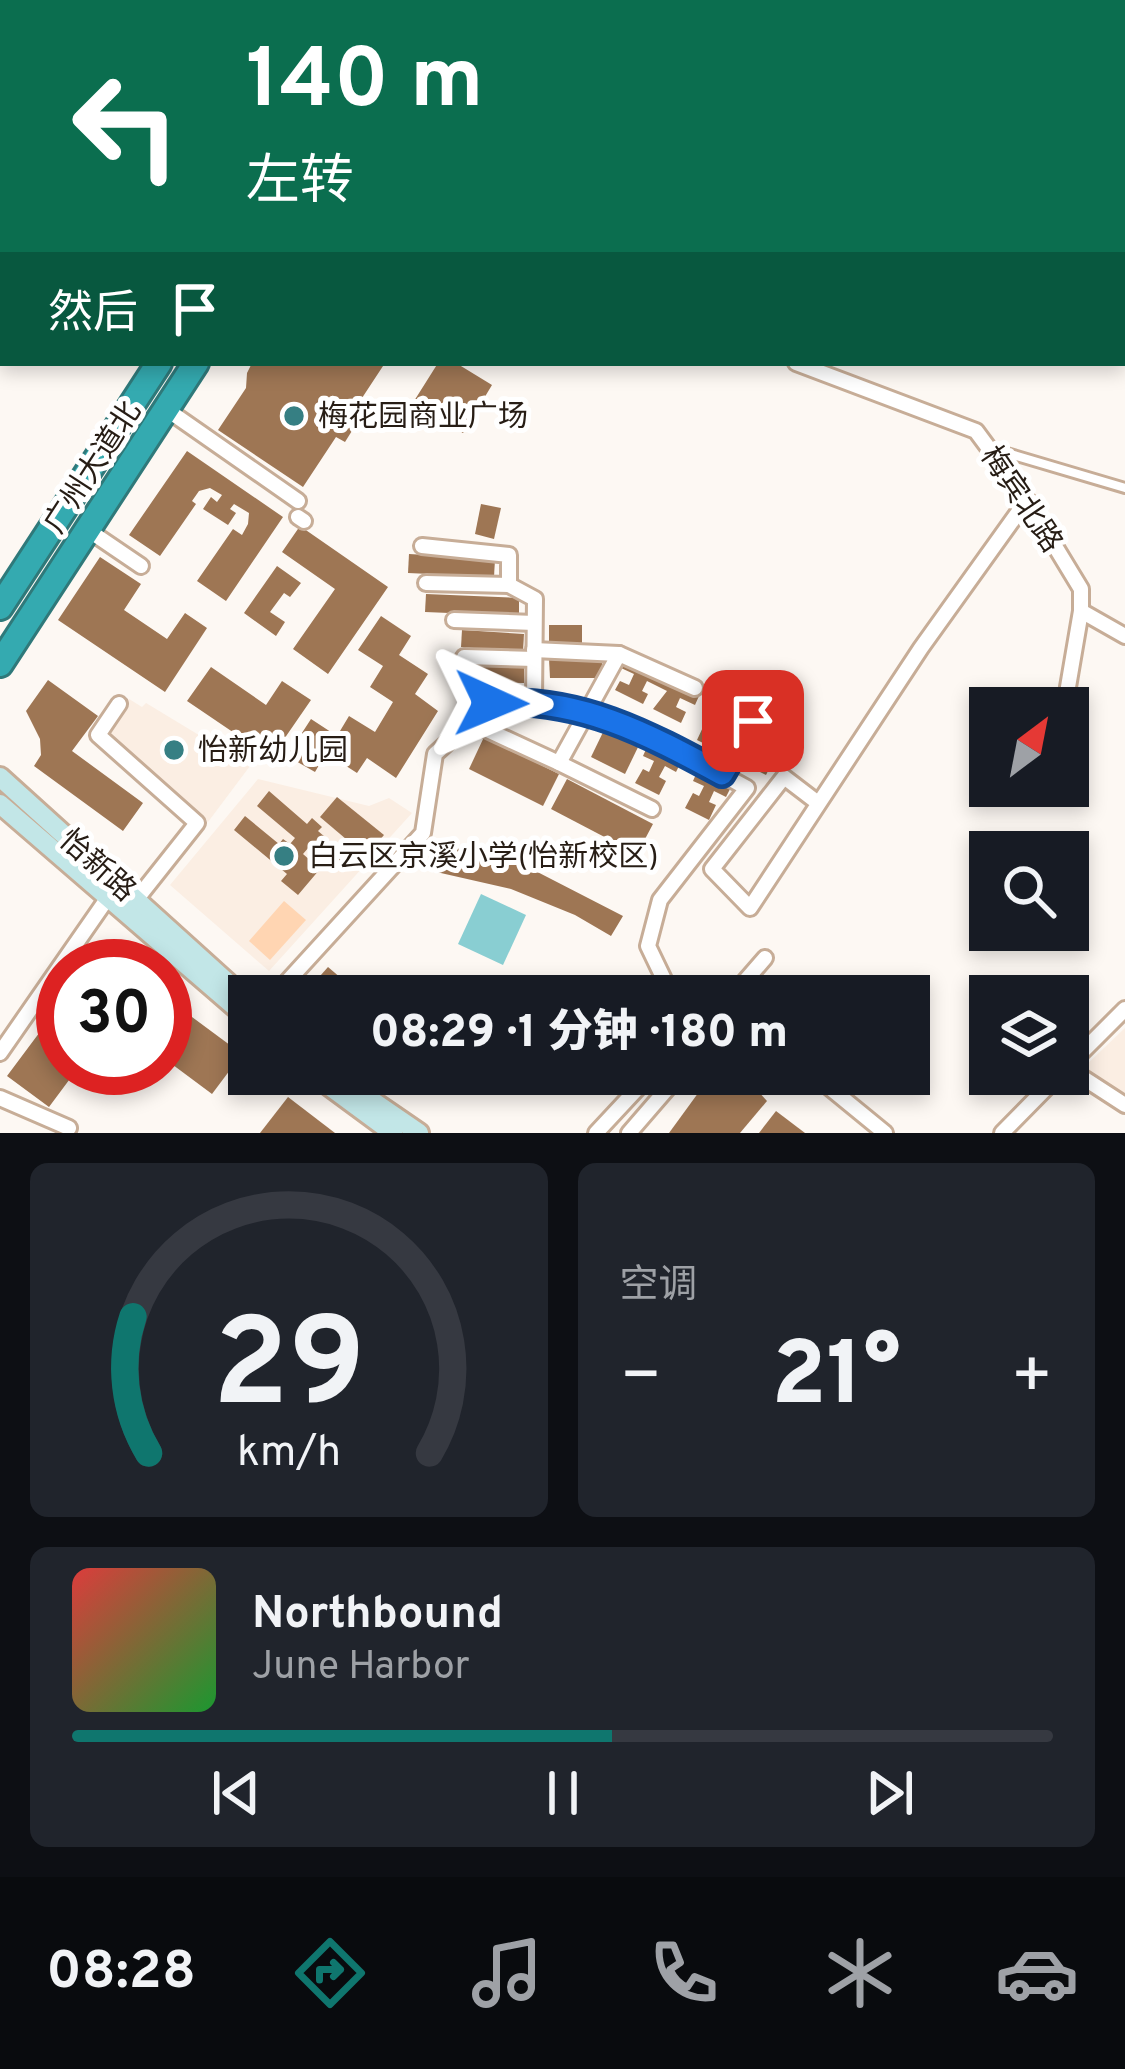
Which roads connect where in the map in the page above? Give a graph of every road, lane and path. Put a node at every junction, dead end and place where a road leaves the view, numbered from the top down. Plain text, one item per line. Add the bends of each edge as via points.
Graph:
1 (157, 366) edge
2 (194, 366) edge
3 (804, 366) edge
4 (166, 409) junction
5 (989, 448) junction
6 (1125, 488) edge
7 (298, 500) dead end
8 (1027, 500) junction
9 (88, 530) junction
10 (422, 546) dead end
11 (141, 566) dead end
12 (426, 583) dead end
13 (509, 585) junction
14 (0, 607) edge
15 (1081, 611) junction
16 (454, 620) dead end
17 (534, 623) junction
18 (1125, 636) edge
19 (619, 653) junction
20 (534, 655) junction
21 (464, 657) dead end
22 (0, 664) edge
23 (1068, 687) dead end
24 (694, 688) dead end
25 (534, 699) junction
26 (714, 700) dead end
27 (118, 704) dead end
28 (584, 713) junction
29 (753, 721) junction
30 (470, 722) junction
31 (787, 738) dead end
32 (559, 763) junction
33 (722, 774) junction
34 (0, 777) edge
35 (818, 803) junction
36 (0, 804) edge
37 (652, 809) dead end
38 (109, 896) junction
39 (136, 900) junction
40 (765, 958) dead end
41 (293, 975) edge
42 (662, 975) edge
43 (750, 975) edge
44 (228, 983) edge
45 (228, 1001) edge
46 (1125, 1009) edge
47 (1089, 1046) edge
48 (0, 1053) edge
49 (1089, 1081) edge
50 (341, 1095) edge
51 (364, 1095) edge
52 (631, 1095) edge
53 (662, 1095) edge
54 (839, 1095) edge
55 (1039, 1095) edge
56 (0, 1098) edge
57 (1125, 1105) edge
58 (69, 1128) dead end
59 (393, 1133) edge
60 (419, 1133) edge
61 (596, 1133) edge
62 (629, 1133) edge
63 (885, 1133) edge
64 (1002, 1133) edge

1 - 14 highway, 广州大道北
2 - 4 highway, 广州大道北
3 - 5 street, 梅宾北路 via 976,431
4 - 7 street
4 - 9 highway, 广州大道北
5 - 6 lane
5 - 8 street, 梅宾北路
8 - 15 street, 梅宾北路 via 1081,589
8 - 35 street
9 - 11 street
9 - 22 highway, 广州大道北
10 - 13 street via 509,555
12 - 13 street
13 - 17 street via 535,599
15 - 18 street
15 - 23 street
16 - 17 street
17 - 20 street
19 - 20 street
19 - 24 street
19 - 28 street
20 - 21 street
20 - 25 street
25 - 28 street
25 - 30 street via 474,703
26 - 29 street
27 - 39 street via 98,735 197,823
28 - 32 street
28 - 33 street via 636,727
29 - 31 street
29 - 33 street
30 - 32 street
30 - 41 street via 435,754 423,833
32 - 37 street
33 - 42 street via 747,788 660,900 648,946
34 - 39 main road, 怡新路
35 - 35 street via 750,908 712,869 784,777
36 - 38 main road, 怡新路
38 - 45 main road, 怡新路
38 - 48 street
39 - 44 main road, 怡新路
40 - 43 street
46 - 47 street
49 - 57 street
50 - 59 main road
51 - 60 main road
52 - 61 street
53 - 62 street
54 - 63 street
55 - 64 street
56 - 58 street

